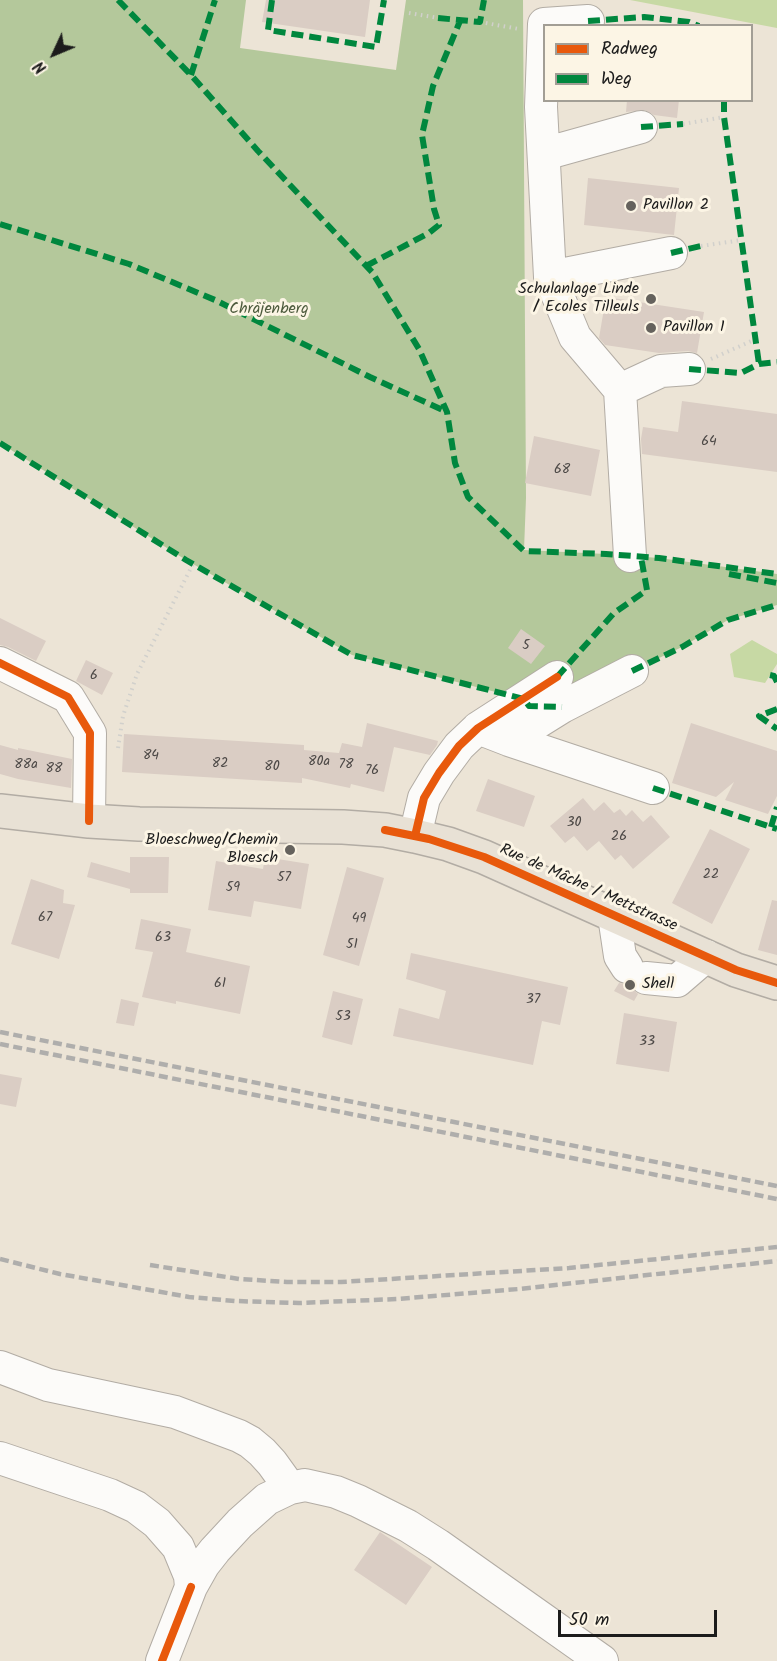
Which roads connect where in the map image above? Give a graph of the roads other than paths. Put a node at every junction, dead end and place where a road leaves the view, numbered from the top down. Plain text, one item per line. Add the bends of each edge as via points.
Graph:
1 (588, 21) dead end
2 (544, 24) edge
3 (543, 34) edge
4 (641, 127) dead end
5 (544, 154) junction
6 (671, 253) dead end
7 (550, 277) junction
8 (689, 369) road end
9 (620, 390) junction
10 (630, 556) dead end
11 (0, 663) edge
12 (632, 671) dead end
13 (560, 692) junction
14 (478, 728) junction
15 (508, 740) junction
16 (597, 776) dead end
17 (653, 788) dead end
18 (0, 811) edge
19 (89, 821) junction
20 (415, 836) junction
21 (614, 916) junction
22 (706, 956) junction
23 (777, 983) edge
24 (0, 1367) edge
25 (0, 1458) edge
26 (290, 1488) junction
27 (191, 1587) junction
28 (162, 1661) edge
29 (602, 1661) edge

1 - 2 street
3 - 5 street
4 - 5 street
5 - 7 street
6 - 7 street
7 - 9 street via 575,337
8 - 9 street via 661,371
9 - 10 street
11 - 19 street via 68,697 90,733
12 - 13 street
13 - 14 street
13 - 15 street
14 - 15 street
14 - 20 street via 459,746 424,798
15 - 16 street
15 - 17 street
18 - 19 main road, Rue de Mâche / Mettstrasse
19 - 20 main road, Rue de Mâche / Mettstrasse via 346,827
20 - 21 main road, Rue de Mâche / Mettstrasse via 484,857
21 - 22 main road, Rue de Mâche / Mettstrasse
21 - 22 street via 620,956 637,972 677,981
22 - 23 main road, Rue de Mâche / Mettstrasse
24 - 26 street via 48,1385 175,1412 239,1436 262,1452
25 - 27 street via 119,1499 146,1514 178,1547
26 - 27 street via 267,1499 240,1522 204,1564
26 - 29 street via 305,1485 336,1492 408,1526
27 - 28 street

